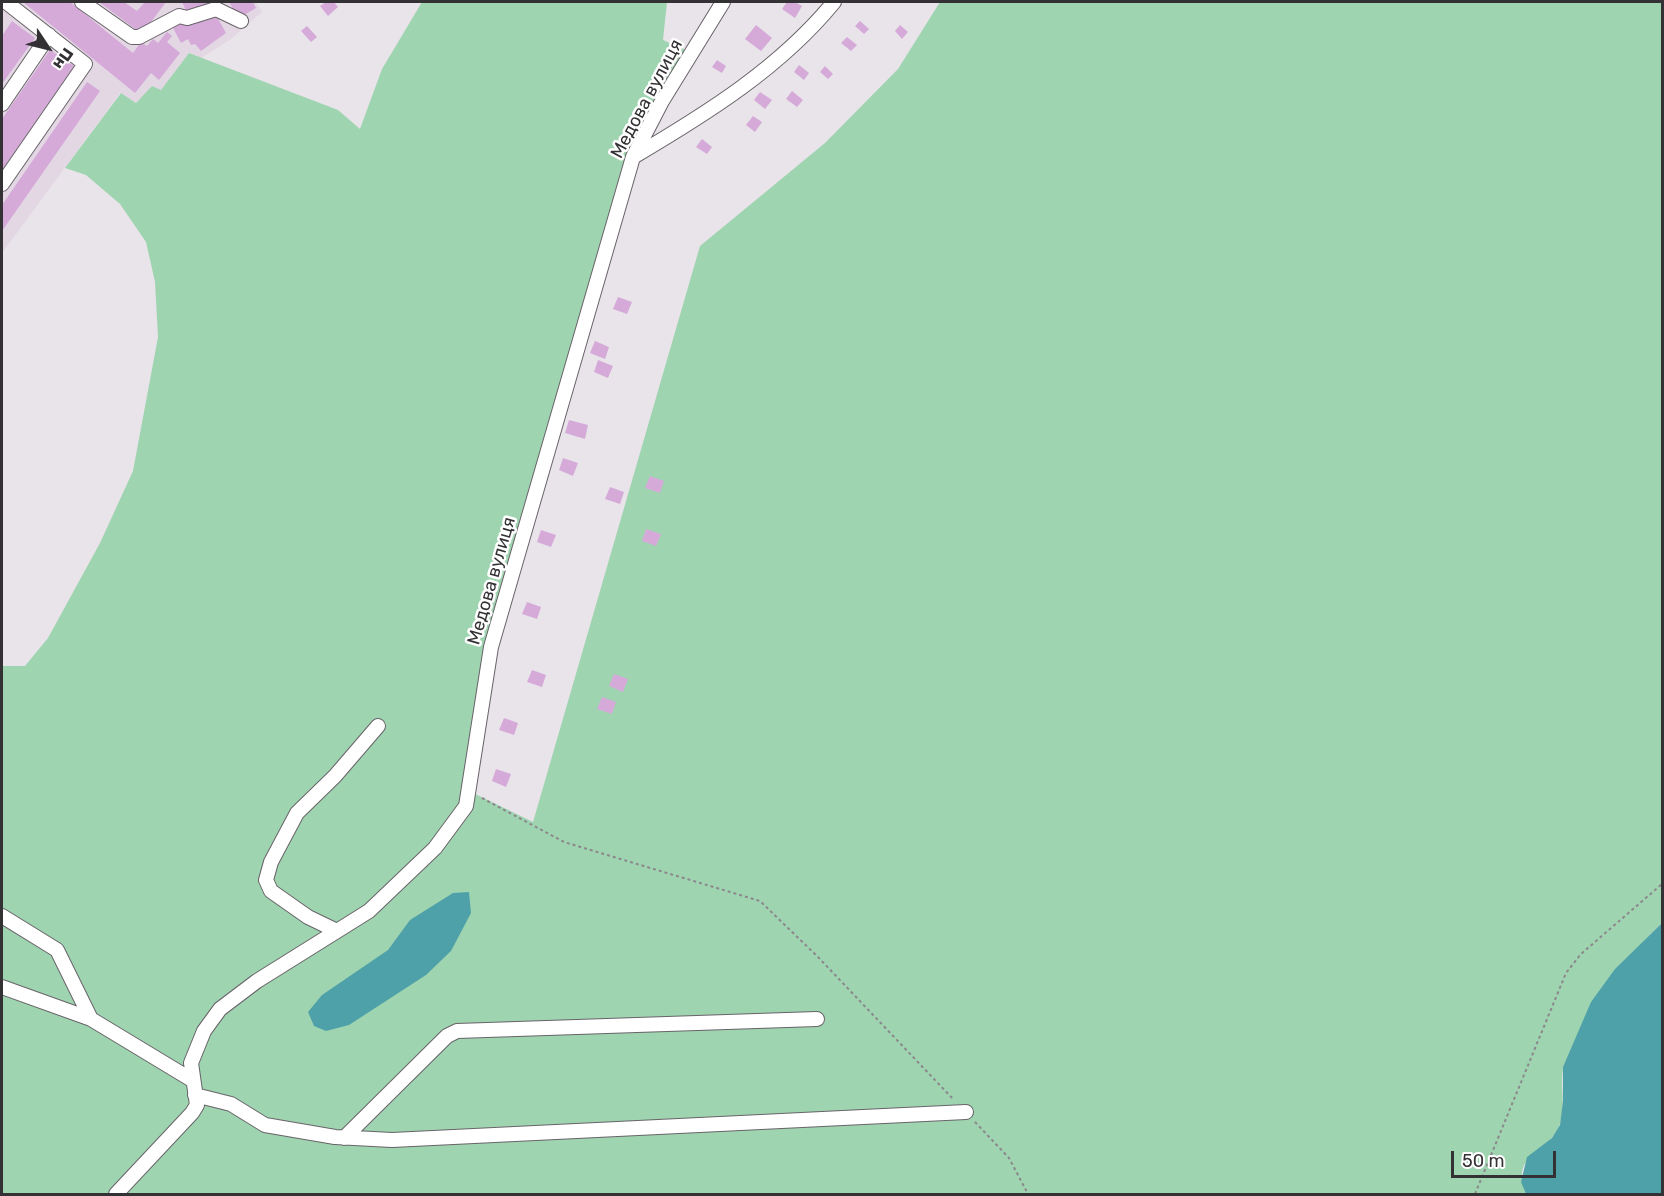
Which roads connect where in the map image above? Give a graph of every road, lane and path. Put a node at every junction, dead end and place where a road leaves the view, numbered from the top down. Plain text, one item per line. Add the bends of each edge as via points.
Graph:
1 (6, 2) edge
2 (82, 2) edge
3 (723, 2) edge
4 (834, 2) edge
5 (241, 21) dead end
6 (49, 35) junction
7 (2, 104) edge
8 (633, 157) junction
9 (2, 184) edge
10 (378, 726) dead end
11 (470, 792) junction
12 (1662, 884) edge
13 (2, 916) edge
14 (337, 931) junction
15 (2, 987) edge
16 (91, 1019) junction
17 (817, 1019) dead end
18 (192, 1080) junction
19 (195, 1095) junction
20 (966, 1112) junction
21 (344, 1138) junction
22 (117, 1194) edge
23 (1028, 1194) edge
24 (1475, 1194) edge

1 - 6 street
2 - 5 street via 132,37 140,37 179,16 187,18 216,9
3 - 8 street, Медова вулиця
4 - 8 street via 782,56 700,118
6 - 7 street
6 - 9 street via 85,64
8 - 11 street, Медова вулиця via 491,647
10 - 14 street via 297,813 271,862 266,880 271,891 308,917
11 - 14 street, Медова вулиця via 466,806 435,848 369,911
11 - 20 path via 564,842 760,901
12 - 24 path via 1581,954 1566,972
13 - 16 street via 57,950
14 - 18 street, Медова вулиця via 220,1009 197,1046 191,1063
15 - 16 street
16 - 18 street
17 - 21 street via 457,1031 447,1036
18 - 19 street, Медова вулиця
19 - 21 street via 231,1104 265,1125
19 - 22 street via 192,1113
20 - 21 street via 392,1140
20 - 23 path via 1009,1158

